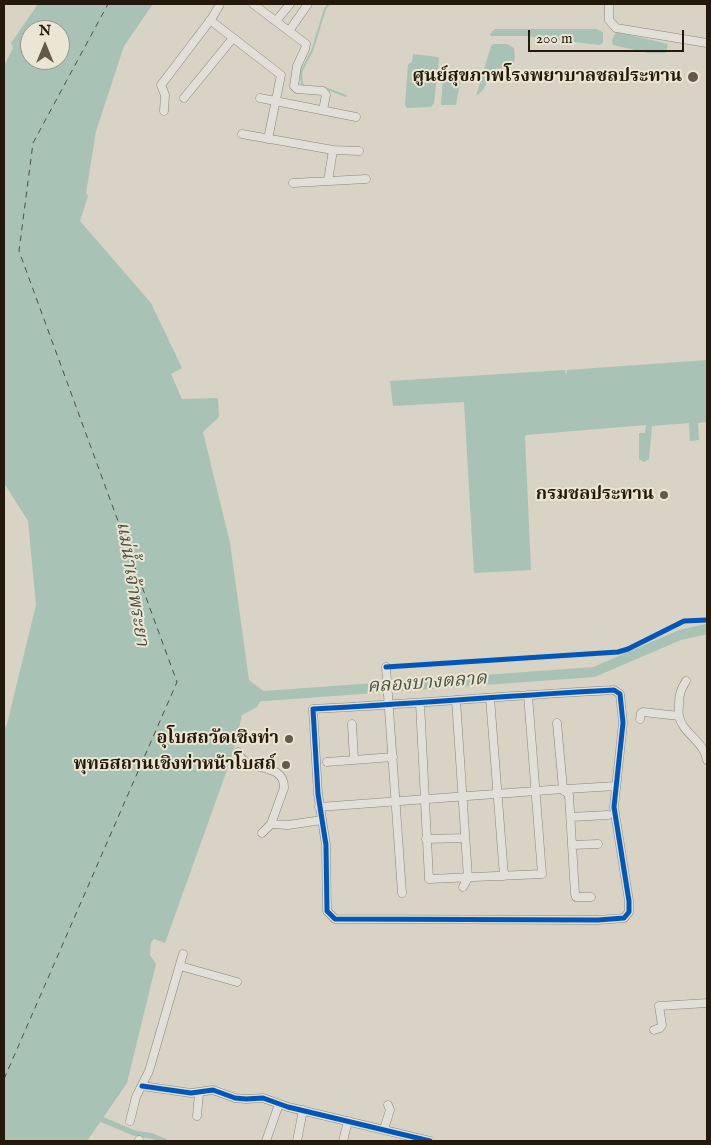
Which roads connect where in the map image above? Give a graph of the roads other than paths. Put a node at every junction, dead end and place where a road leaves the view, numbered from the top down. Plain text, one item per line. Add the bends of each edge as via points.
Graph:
1 (220, 4) edge
2 (254, 4) edge
3 (290, 4) edge
4 (308, 4) edge
5 (609, 4) edge
6 (264, 7) edge
7 (210, 20) junction
8 (276, 21) junction
9 (289, 31) junction
10 (232, 38) junction
11 (707, 43) edge
12 (184, 98) dead end
13 (260, 98) dead end
14 (276, 101) junction
15 (323, 110) junction
16 (164, 111) dead end
17 (356, 117) dead end
18 (242, 134) dead end
19 (268, 139) junction
20 (333, 150) junction
21 (359, 151) dead end
22 (366, 179) dead end
23 (328, 181) junction
24 (292, 183) dead end
25 (386, 667) dead end
26 (686, 681) dead end
27 (528, 695) junction
28 (490, 698) junction
29 (456, 700) junction
30 (420, 703) junction
31 (388, 706) junction
32 (679, 716) junction
33 (640, 719) dead end
34 (557, 723) dead end
35 (352, 724) dead end
36 (238, 752) dead end
37 (392, 758) junction
38 (354, 760) junction
39 (707, 760) edge
40 (327, 762) dead end
41 (616, 786) junction
42 (563, 790) junction
43 (536, 792) junction
44 (498, 794) junction
45 (462, 796) junction
46 (425, 799) junction
47 (395, 801) junction
48 (319, 807) junction
49 (608, 815) dead end
50 (570, 817) junction
51 (322, 820) junction
52 (271, 824) junction
53 (262, 833) dead end
54 (465, 838) junction
55 (426, 839) junction
56 (598, 844) dead end
57 (572, 845) junction
58 (504, 876) junction
59 (468, 878) junction
60 (463, 887) dead end
61 (402, 893) dead end
62 (591, 897) dead end
63 (184, 954) dead end
64 (180, 966) junction
65 (237, 982) dead end
66 (707, 1003) edge
67 (654, 1030) dead end
68 (142, 1086) junction
69 (200, 1093) junction
70 (278, 1104) junction
71 (388, 1105) dead end
72 (303, 1110) junction
73 (197, 1116) dead end
74 (130, 1121) dead end
75 (348, 1121) junction
76 (384, 1129) junction
77 (409, 1138) edge
78 (266, 1141) edge
79 (297, 1141) edge
80 (343, 1141) edge
81 (430, 1141) edge

1 - 7 street
2 - 6 street
3 - 8 street
4 - 9 street
5 - 11 street via 610,23 616,28
6 - 8 street
7 - 10 street
7 - 16 street via 161,85 165,95
8 - 9 street
9 - 15 street via 306,46 297,66 294,86 323,91 326,95
10 - 12 street
10 - 14 street via 282,75
13 - 14 street
14 - 15 street
14 - 19 street
15 - 17 street
18 - 19 street
19 - 20 street
20 - 21 street
20 - 23 street
22 - 23 street
23 - 24 street
25 - 31 street
26 - 32 street via 680,691
27 - 28 street
27 - 41 street via 614,690 620,694 623,723
27 - 43 street
28 - 29 street
28 - 44 street
29 - 30 street
29 - 45 street
30 - 31 street
30 - 46 street
31 - 37 street
31 - 48 street via 313,709
32 - 33 street via 643,712
32 - 39 street via 706,752
34 - 42 street
35 - 38 street
36 - 52 street via 246,762 276,771 284,782
37 - 38 street
37 - 47 street
38 - 40 street
41 - 42 street
41 - 51 street via 614,807 629,900 629,912 624,918 334,919 327,911 326,845
42 - 43 street
42 - 50 street via 569,795
43 - 44 street
43 - 58 street via 542,873
44 - 45 street
44 - 58 street
45 - 46 street
45 - 54 street
46 - 47 street
46 - 55 street
47 - 48 street
47 - 61 street
48 - 51 street
49 - 50 street
50 - 57 street
51 - 52 street
52 - 53 street
54 - 55 street
54 - 59 street
55 - 59 street via 429,879
56 - 57 street
57 - 62 street via 575,896
58 - 59 street
59 - 60 street
63 - 64 street
64 - 65 street
64 - 68 street via 152,1064
66 - 67 street via 659,1006 662,1025
68 - 69 street
68 - 74 street
69 - 70 street via 213,1090 235,1098 263,1098
69 - 73 street
70 - 72 street
70 - 78 street
71 - 76 street via 390,1110
72 - 75 street
72 - 79 street
75 - 76 street
75 - 80 street
76 - 77 street
77 - 81 street

